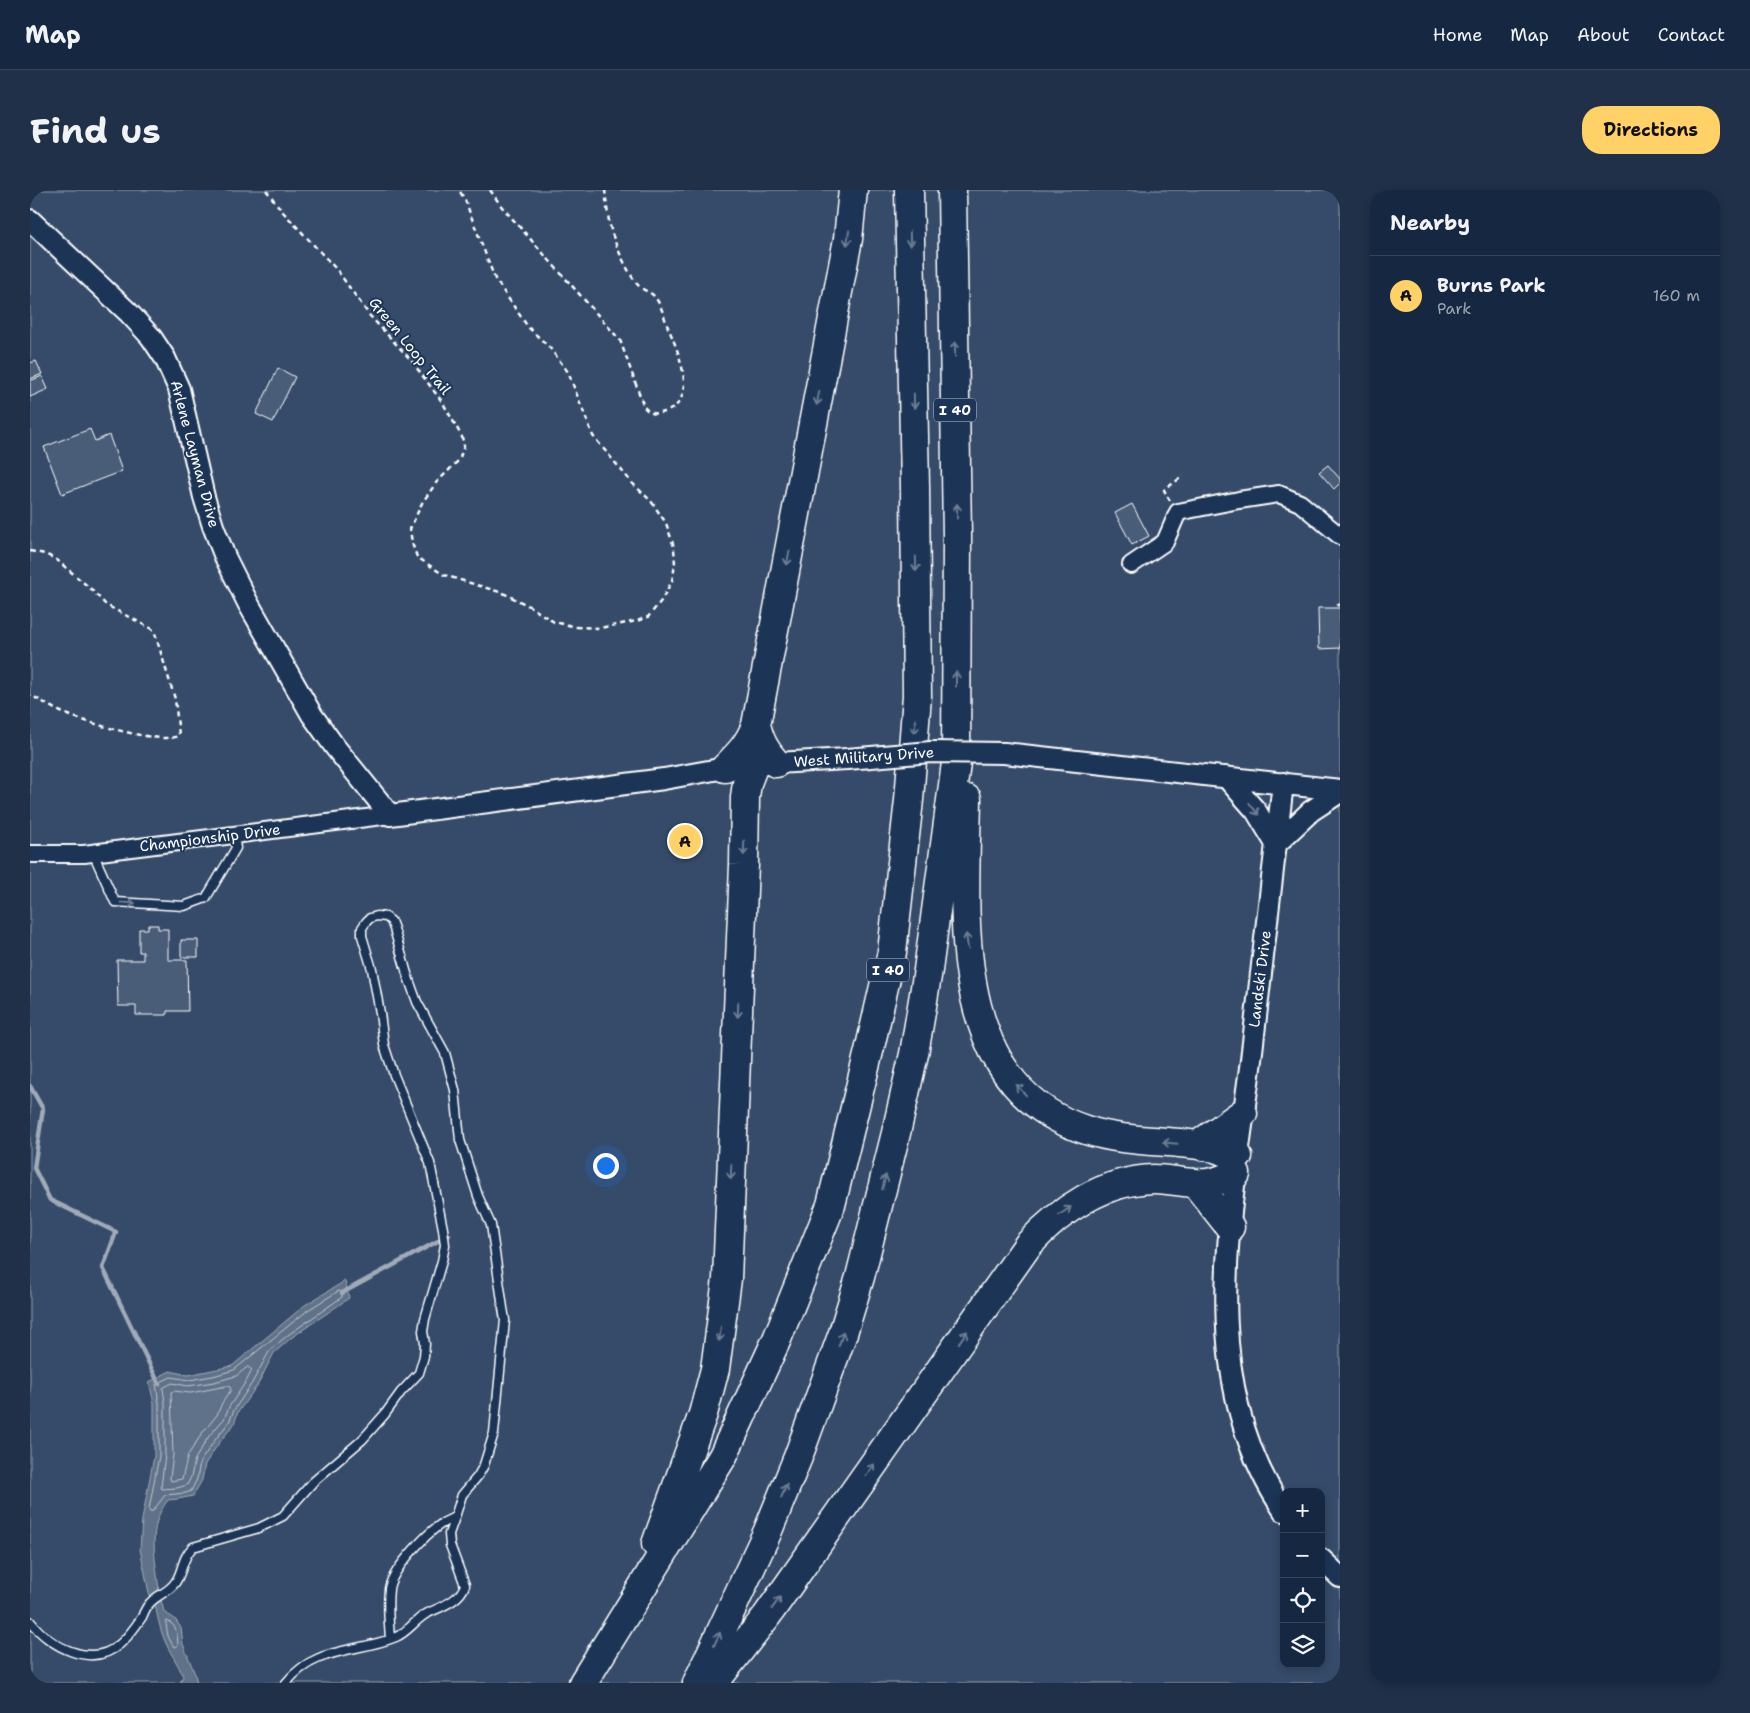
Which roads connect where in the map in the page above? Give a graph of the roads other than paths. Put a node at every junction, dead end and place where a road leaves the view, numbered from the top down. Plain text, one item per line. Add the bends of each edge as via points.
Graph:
1 (853, 190) edge
2 (909, 190) edge
3 (952, 190) edge
4 (30, 220) edge
5 (1340, 536) edge
6 (1131, 565) dead end
7 (756, 724) junction
8 (956, 763) junction
9 (765, 764) junction
10 (718, 769) junction
11 (1226, 777) junction
12 (1284, 784) junction
13 (1340, 791) edge
14 (745, 808) junction
15 (390, 815) junction
16 (234, 835) junction
17 (1276, 844) junction
18 (92, 853) junction
19 (30, 854) edge
20 (1243, 1113) junction
21 (1198, 1145) junction
22 (1237, 1165) junction
23 (1195, 1182) junction
24 (1230, 1227) junction
25 (1280, 1504) edge
26 (455, 1517) junction
27 (1325, 1563) edge
28 (1340, 1577) edge
29 (641, 1588) junction
30 (30, 1621) edge
31 (390, 1639) junction
32 (286, 1683) edge
33 (583, 1683) edge
34 (696, 1683) edge
35 (714, 1683) edge

1 -> 7 highway via 848,239
2 -> 29 highway, I 40 via 917,696 892,952 827,1214 777,1339 723,1456
8 -> 3 highway, I 40 via 957,537
4 - 15 street, Arlene Layman Drive via 129,313 166,358 178,389 204,497 225,557 312,715
5 - 6 street via 1300,503 1279,494 1178,512 1165,542
7 - 9 highway
7 - 10 highway via 741,752
21 -> 8 highway via 1108,1135 1070,1124 1032,1102 1004,1071 986,1036 976,1002 965,921 967,778
34 -> 8 highway, I 40 via 767,1533 798,1457 860,1277 914,1054
9 - 10 street, West Military Drive
9 - 11 street, West Military Drive, bridge via 931,752 1004,753
9 - 14 highway via 747,784
10 - 14 highway
10 - 15 street, West Military Drive
11 - 12 street, West Military Drive
11 -> 17 street via 1256,811
12 - 13 street, West Military Drive
12 - 17 street, Landski Drive
13 - 17 street via 1311,810
14 -> 29 highway via 727,1279 721,1333 704,1414
15 - 16 street, Championship Drive
16 - 18 street, Championship Drive
18 -> 16 lane via 115,902 184,906 206,898 236,848
17 - 20 street, Landski Drive
18 - 19 street, Championship Drive
20 - 21 highway
20 - 22 street, Landski Drive
21 - 22 highway via 1215,1148
22 - 23 highway via 1213,1182
22 - 24 street, Landski Drive
23 - 24 highway
35 -> 23 highway via 766,1617 1028,1245 1042,1230 1075,1204 1130,1182 1150,1179
24 - 25 street, Landski Drive via 1226,1323 1235,1399 1260,1469
26 - 30 lane via 462,1495 484,1465 494,1433 504,1308 491,1225 460,1140 455,1090 444,1053 417,1002 391,921 377,916 366,922 362,936 372,969 384,1045 430,1163 445,1245 425,1319 424,1356 419,1373 362,1440 312,1482 283,1516 259,1528 193,1547 187,1552 175,1584 150,1603 130,1634 106,1653 84,1655 51,1642
26 - 31 lane via 432,1531 392,1578 389,1588
26 - 31 lane via 449,1534 450,1545 462,1577 463,1592
27 - 28 street
29 - 33 highway, I 40
31 - 32 lane via 323,1656 309,1662

